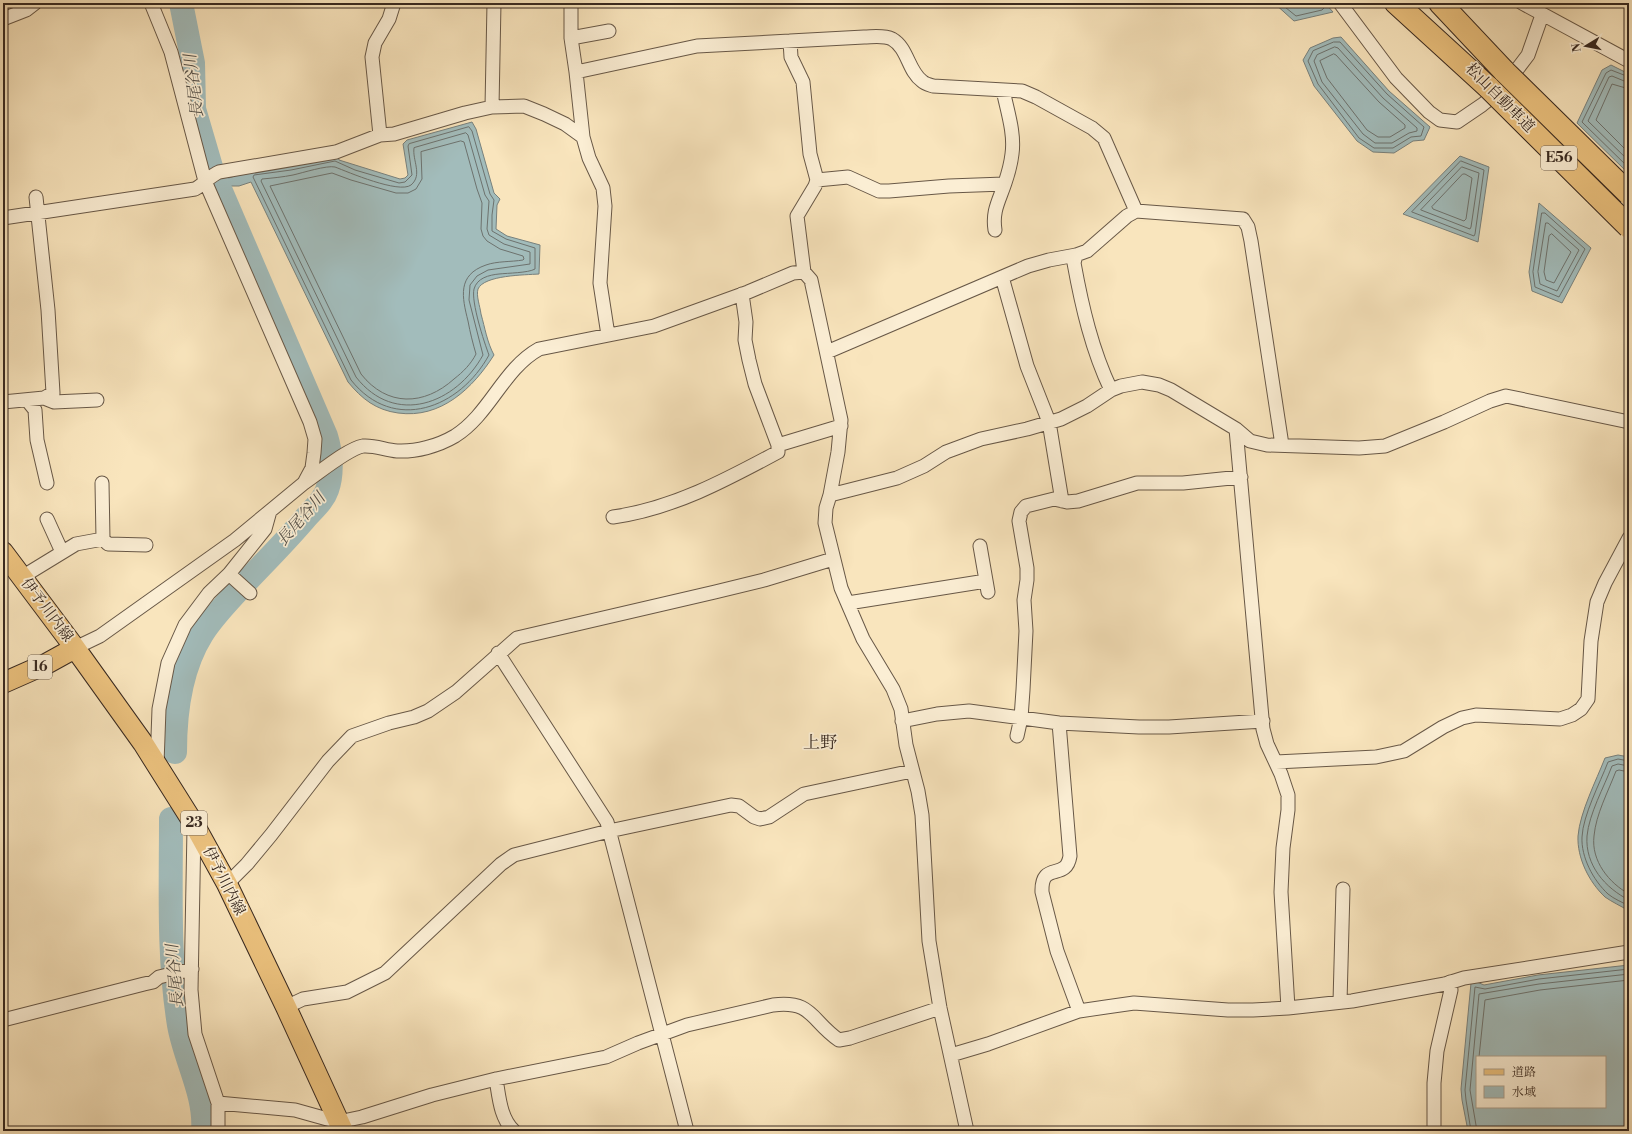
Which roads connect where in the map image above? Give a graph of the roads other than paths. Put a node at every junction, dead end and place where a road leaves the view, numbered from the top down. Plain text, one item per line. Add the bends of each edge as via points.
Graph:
1 (35, 3) edge
2 (151, 3) edge
3 (394, 3) edge
4 (494, 3) edge
5 (571, 3) edge
6 (1340, 3) edge
7 (1396, 3) edge
8 (1407, 3) edge
9 (1440, 3) edge
10 (1522, 3) edge
11 (1542, 15) junction
12 (3, 20) edge
13 (609, 31) dead end
14 (571, 38) junction
15 (790, 42) junction
16 (1629, 61) edge
17 (576, 72) junction
18 (1489, 88) junction
19 (1003, 90) junction
20 (492, 107) junction
21 (380, 135) junction
22 (583, 137) junction
23 (817, 180) junction
24 (205, 181) junction
25 (1004, 184) junction
26 (1629, 194) edge
27 (36, 197) dead end
28 (1136, 211) junction
29 (38, 212) junction
30 (3, 218) edge
31 (1629, 226) edge
32 (994, 230) dead end
33 (1076, 255) junction
34 (804, 272) junction
35 (1002, 277) junction
36 (742, 294) junction
37 (608, 335) junction
38 (827, 352) junction
39 (1111, 390) junction
40 (44, 398) junction
41 (27, 400) junction
42 (97, 400) dead end
43 (3, 402) edge
44 (1049, 422) junction
45 (1629, 422) edge
46 (840, 426) junction
47 (1236, 429) junction
48 (778, 445) junction
49 (1282, 446) junction
50 (1241, 478) junction
51 (47, 483) dead end
52 (102, 483) dead end
53 (304, 483) junction
54 (830, 495) junction
55 (1062, 501) junction
56 (270, 511) junction
57 (613, 517) dead end
58 (47, 519) dead end
59 (1629, 538) edge
60 (103, 539) junction
61 (146, 545) dead end
62 (980, 546) dead end
63 (3, 552) edge
64 (62, 552) junction
65 (833, 559) junction
66 (229, 574) junction
67 (22, 577) junction
68 (250, 593) dead end
69 (848, 604) junction
70 (75, 648) junction
71 (498, 653) junction
72 (3, 683) edge
73 (1021, 718) junction
74 (902, 721) junction
75 (1263, 721) junction
76 (1059, 723) junction
77 (1017, 736) dead end
78 (1276, 762) junction
79 (157, 764) junction
80 (912, 771) junction
81 (194, 824) junction
82 (609, 832) junction
83 (228, 884) junction
84 (1343, 888) dead end
85 (1629, 952) edge
86 (187, 970) junction
87 (1450, 982) junction
88 (1340, 1002) junction
89 (286, 1007) junction
90 (940, 1008) junction
91 (1288, 1008) junction
92 (1079, 1011) junction
93 (3, 1020) edge
94 (662, 1034) junction
95 (951, 1055) junction
96 (496, 1078) junction
97 (218, 1103) junction
98 (344, 1128) edge
99 (218, 1131) edge
100 (514, 1131) edge
101 (687, 1131) edge
102 (967, 1131) edge
103 (1434, 1131) edge

1 - 12 street
2 - 24 street via 171,52
3 - 21 street via 390,20 375,43 372,57
4 - 20 street
5 - 14 street
6 - 11 street via 1396,78 1429,112 1440,120 1457,122 1503,88 1528,55
7 - 18 highway
8 - 18 highway, 松山自動車道 / E56
9 - 26 highway, 松山自動車道 / E56, bridge via 1505,72
10 - 11 street
11 - 16 street
13 - 14 street
14 - 17 street
15 - 17 street via 697,46
15 - 19 street via 872,36 892,38 900,46 913,72 922,82 933,86
15 - 23 street via 791,57 803,82 810,154
17 - 22 street
18 - 31 highway, 松山自動車道 / E56, bridge
19 - 25 street via 1012,136 1012,153
19 - 28 street via 1022,91 1036,97 1092,128 1104,138
20 - 21 street via 394,134
20 - 22 street via 524,106 565,124
21 - 24 street via 336,152 219,172
22 - 37 street via 589,158 603,188 605,206 600,283
23 - 25 street via 848,177 879,191
23 - 34 street via 797,216
24 - 29 street via 195,188
24 - 53 street via 310,422 315,439 314,453 312,468
25 - 32 street via 993,219
27 - 29 street
28 - 33 street via 1087,251
28 - 49 street via 1243,219 1248,227
29 - 30 street
29 - 40 street via 49,316 53,393
33 - 35 street via 1028,266
33 - 39 street via 1074,263 1088,326
34 - 36 street via 793,273
34 - 38 street via 811,280
35 - 38 street
35 - 44 street via 1027,366
36 - 37 street via 654,326
36 - 48 street via 749,360 755,384
37 - 53 street via 539,349 529,355 519,363 466,428 442,443 412,451 364,446 352,450
38 - 46 street via 840,414
39 - 44 street via 1087,406
39 - 47 street via 1142,382 1159,385
40 - 41 street
40 - 42 street via 54,402
41 - 43 street
41 - 51 street via 35,410 37,440
44 - 54 street via 981,439 946,452 924,466 897,478
44 - 55 street
45 - 49 street via 1506,396 1385,446
46 - 48 street
46 - 54 street
47 - 49 street via 1250,441
47 - 50 street
48 - 57 street via 778,452 709,488 645,511
50 - 55 street via 1183,483 1137,483 1078,501
50 - 75 street
52 - 60 street
53 - 56 street
54 - 65 street via 825,523
55 - 73 street via 1054,499 1026,506 1019,521 1027,568
56 - 66 street via 265,530
56 - 70 street via 235,540 106,631
58 - 64 street
59 - 78 street via 1597,602 1591,640 1588,700 1572,715 1560,719 1476,715 1452,722 1404,751 1376,757
60 - 61 street via 108,544
60 - 64 street via 76,544
62 - 69 street via 987,586
63 - 67 main road, 伊予川内線 / 23
64 - 67 street
65 - 69 street
65 - 71 street via 764,580 522,636
66 - 68 street
66 - 79 street via 209,593 185,625 168,663 159,709
67 - 70 main road, 伊予川内線 / 23
69 - 74 street via 863,639 893,689 901,709
70 - 72 main road, 16
70 - 79 main road, 伊予川内線 / 23
71 - 82 street via 606,822
71 - 83 street via 456,692 428,710 414,717 352,736 328,761 271,835
73 - 74 street via 969,711
73 - 76 street
73 - 77 street
74 - 80 street
75 - 76 street via 1169,727
75 - 78 street via 1267,744
76 - 92 street via 1070,856 1065,867 1044,876 1042,892 1057,951
78 - 91 street via 1288,795 1281,892
79 - 81 main road, 伊予川内線 / 23
80 - 82 street via 804,794 769,817 760,819 739,806 731,805
80 - 90 street via 922,815 929,941
81 - 83 main road, 伊予川内線 / 23
81 - 86 street
82 - 89 street via 514,855 501,864 385,973 347,992 303,999
82 - 94 street
83 - 89 main road, 伊予川内線 / 23
84 - 88 street
85 - 87 street
86 - 93 street via 160,977 153,982
86 - 97 street via 195,1034
87 - 88 street
87 - 103 street via 1451,990 1437,1051
88 - 91 street
89 - 98 main road, 伊予川内線 / 23
90 - 94 street via 838,1040 807,1010 786,1004 687,1025
90 - 95 street
91 - 92 street via 1228,1010 1134,1003
92 - 95 street
94 - 96 street via 606,1057
94 - 101 street
95 - 102 street
96 - 98 street via 362,1117
96 - 100 street via 502,1110
97 - 98 street via 295,1110
97 - 99 street

